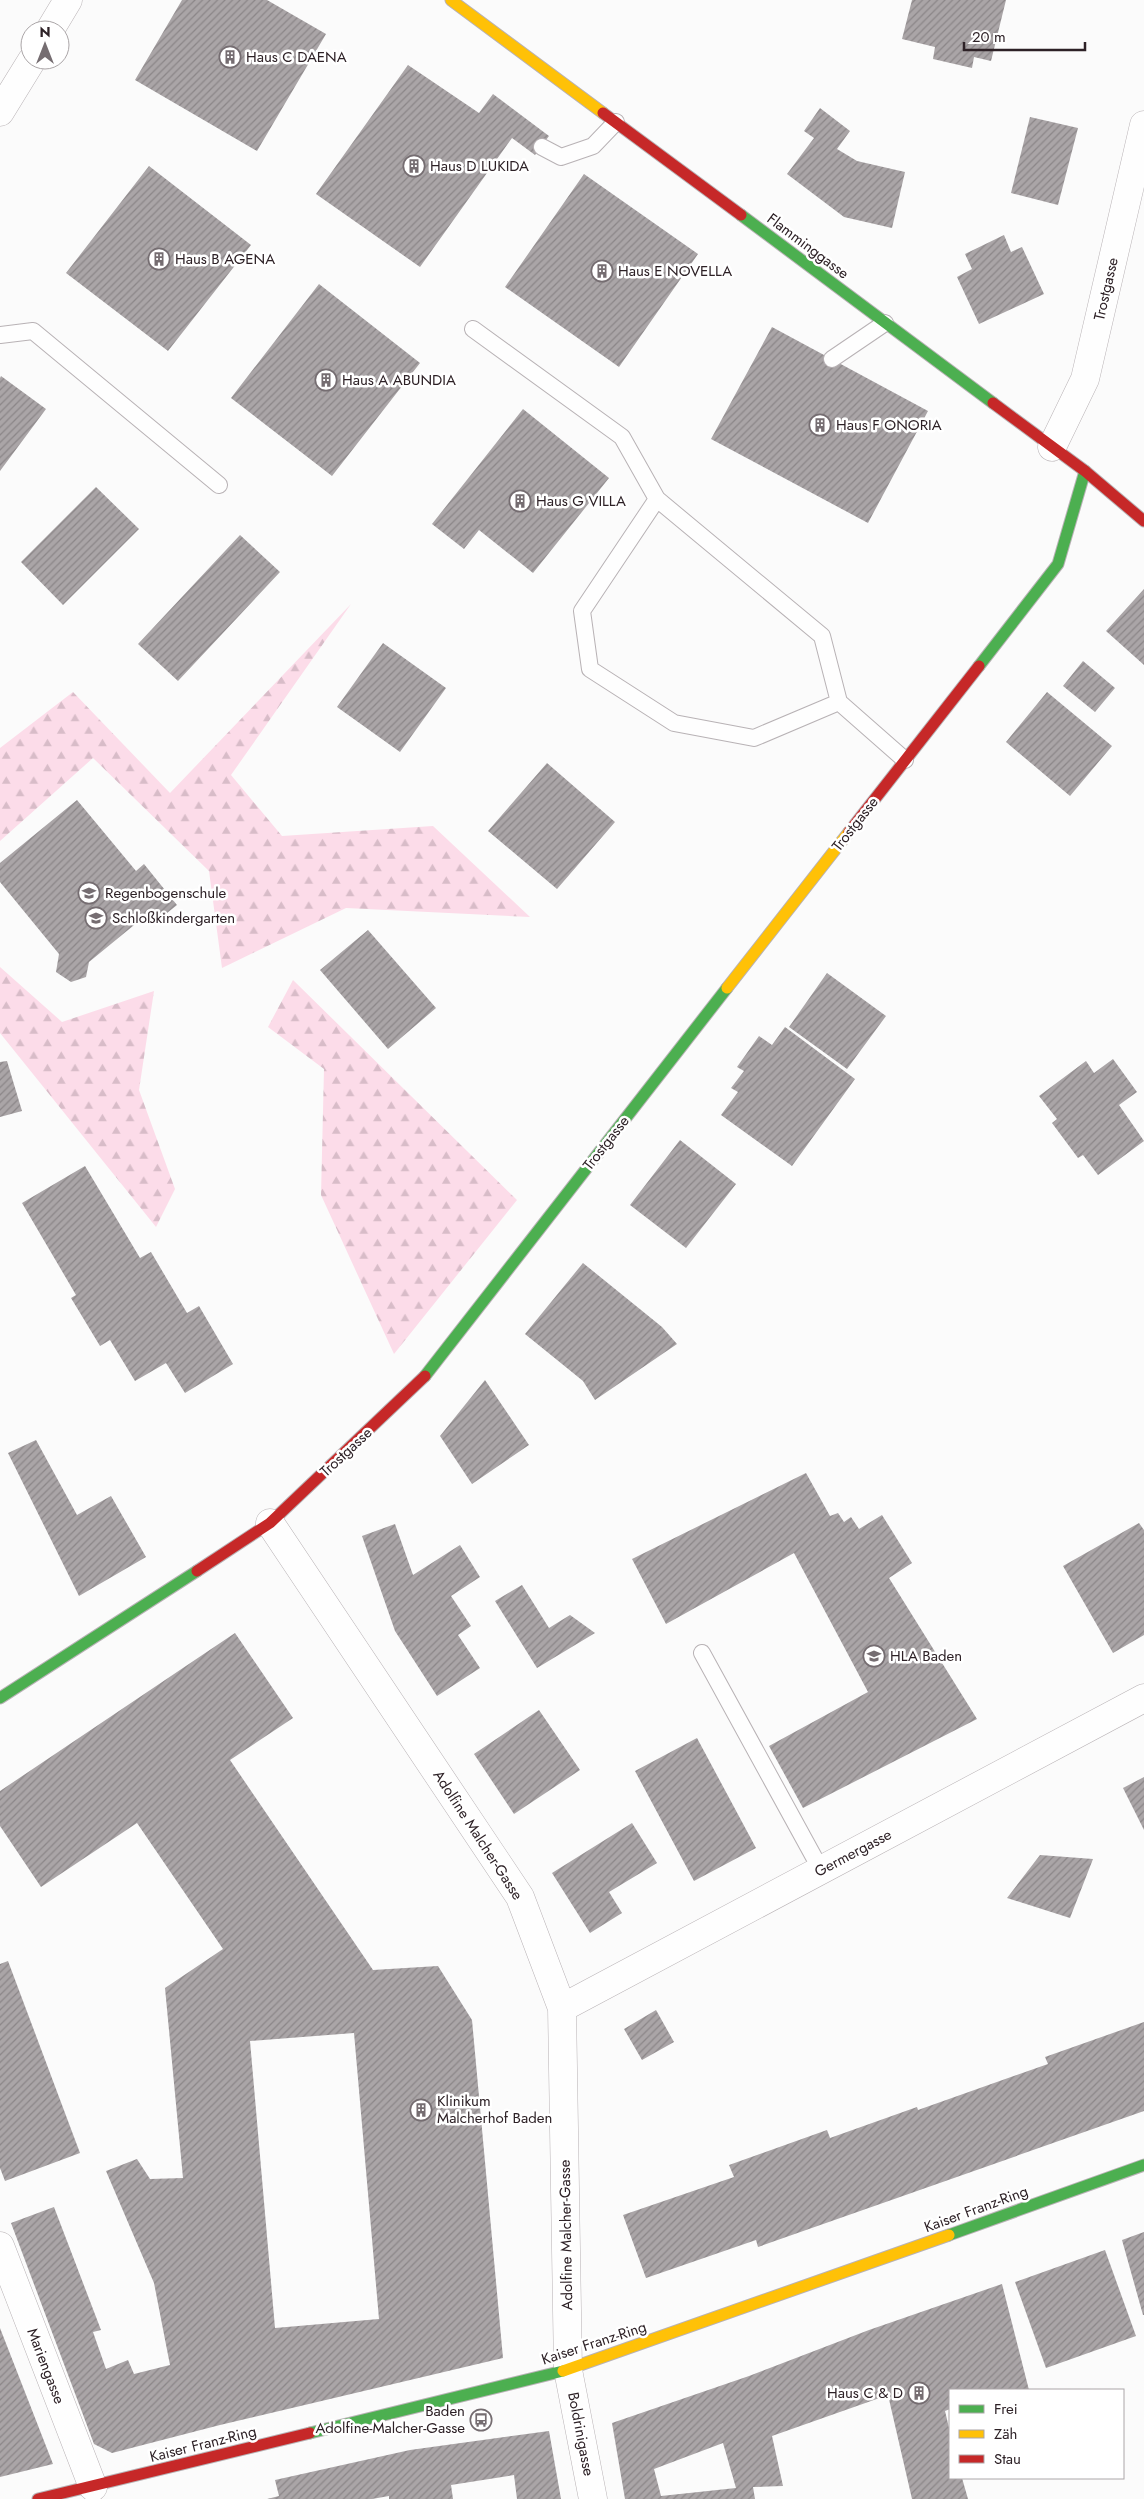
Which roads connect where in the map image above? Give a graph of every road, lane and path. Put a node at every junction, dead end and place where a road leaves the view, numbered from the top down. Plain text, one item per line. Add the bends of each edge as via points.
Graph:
1 (68, 0) edge
2 (451, 0) edge
3 (56, 20) edge
4 (26, 70) edge
5 (0, 112) edge
6 (616, 122) junction
7 (1144, 125) edge
8 (542, 147) dead end
9 (885, 323) junction
10 (473, 329) dead end
11 (0, 335) edge
12 (832, 359) dead end
13 (1052, 446) junction
14 (1085, 471) junction
15 (219, 485) dead end
16 (657, 499) junction
17 (1144, 521) edge
18 (839, 702) junction
19 (905, 760) junction
20 (270, 1523) junction
21 (702, 1653) dead end
22 (0, 1698) edge
23 (1144, 1698) edge
24 (821, 1870) junction
25 (562, 2008) junction
26 (1144, 2165) edge
27 (0, 2246) edge
28 (568, 2370) junction
29 (93, 2487) junction
30 (38, 2499) edge
31 (593, 2499) edge

1 - 3 street
2 - 6 street, Flamminggasse
4 - 5 street
6 - 8 lane via 593,146 561,157
6 - 9 street, Flamminggasse
7 - 13 street, Trostgasse via 1085,380
9 - 12 lane
9 - 13 street, Flamminggasse
10 - 16 lane via 622,437
11 - 15 lane via 33,331
13 - 14 street, Flamminggasse
14 - 17 street, Flamminggasse
14 - 19 street, Trostgasse via 1058,564
16 - 18 lane via 822,636
16 - 18 lane via 582,611 590,668 674,723 754,738
18 - 19 lane
19 - 20 street, Trostgasse via 418,1384
20 - 22 street, Trostgasse
20 - 25 street, Adolfine Malcher-Gasse via 520,1897
21 - 24 lane
23 - 24 street, Germergasse
24 - 25 street, Germergasse
25 - 28 street, Adolfine Malcher-Gasse
26 - 28 street, Kaiser Franz-Ring
27 - 29 street, Mariengasse
28 - 29 street, Kaiser Franz-Ring
28 - 31 street, Boldrinigasse
29 - 30 street, Kaiser Franz-Ring

